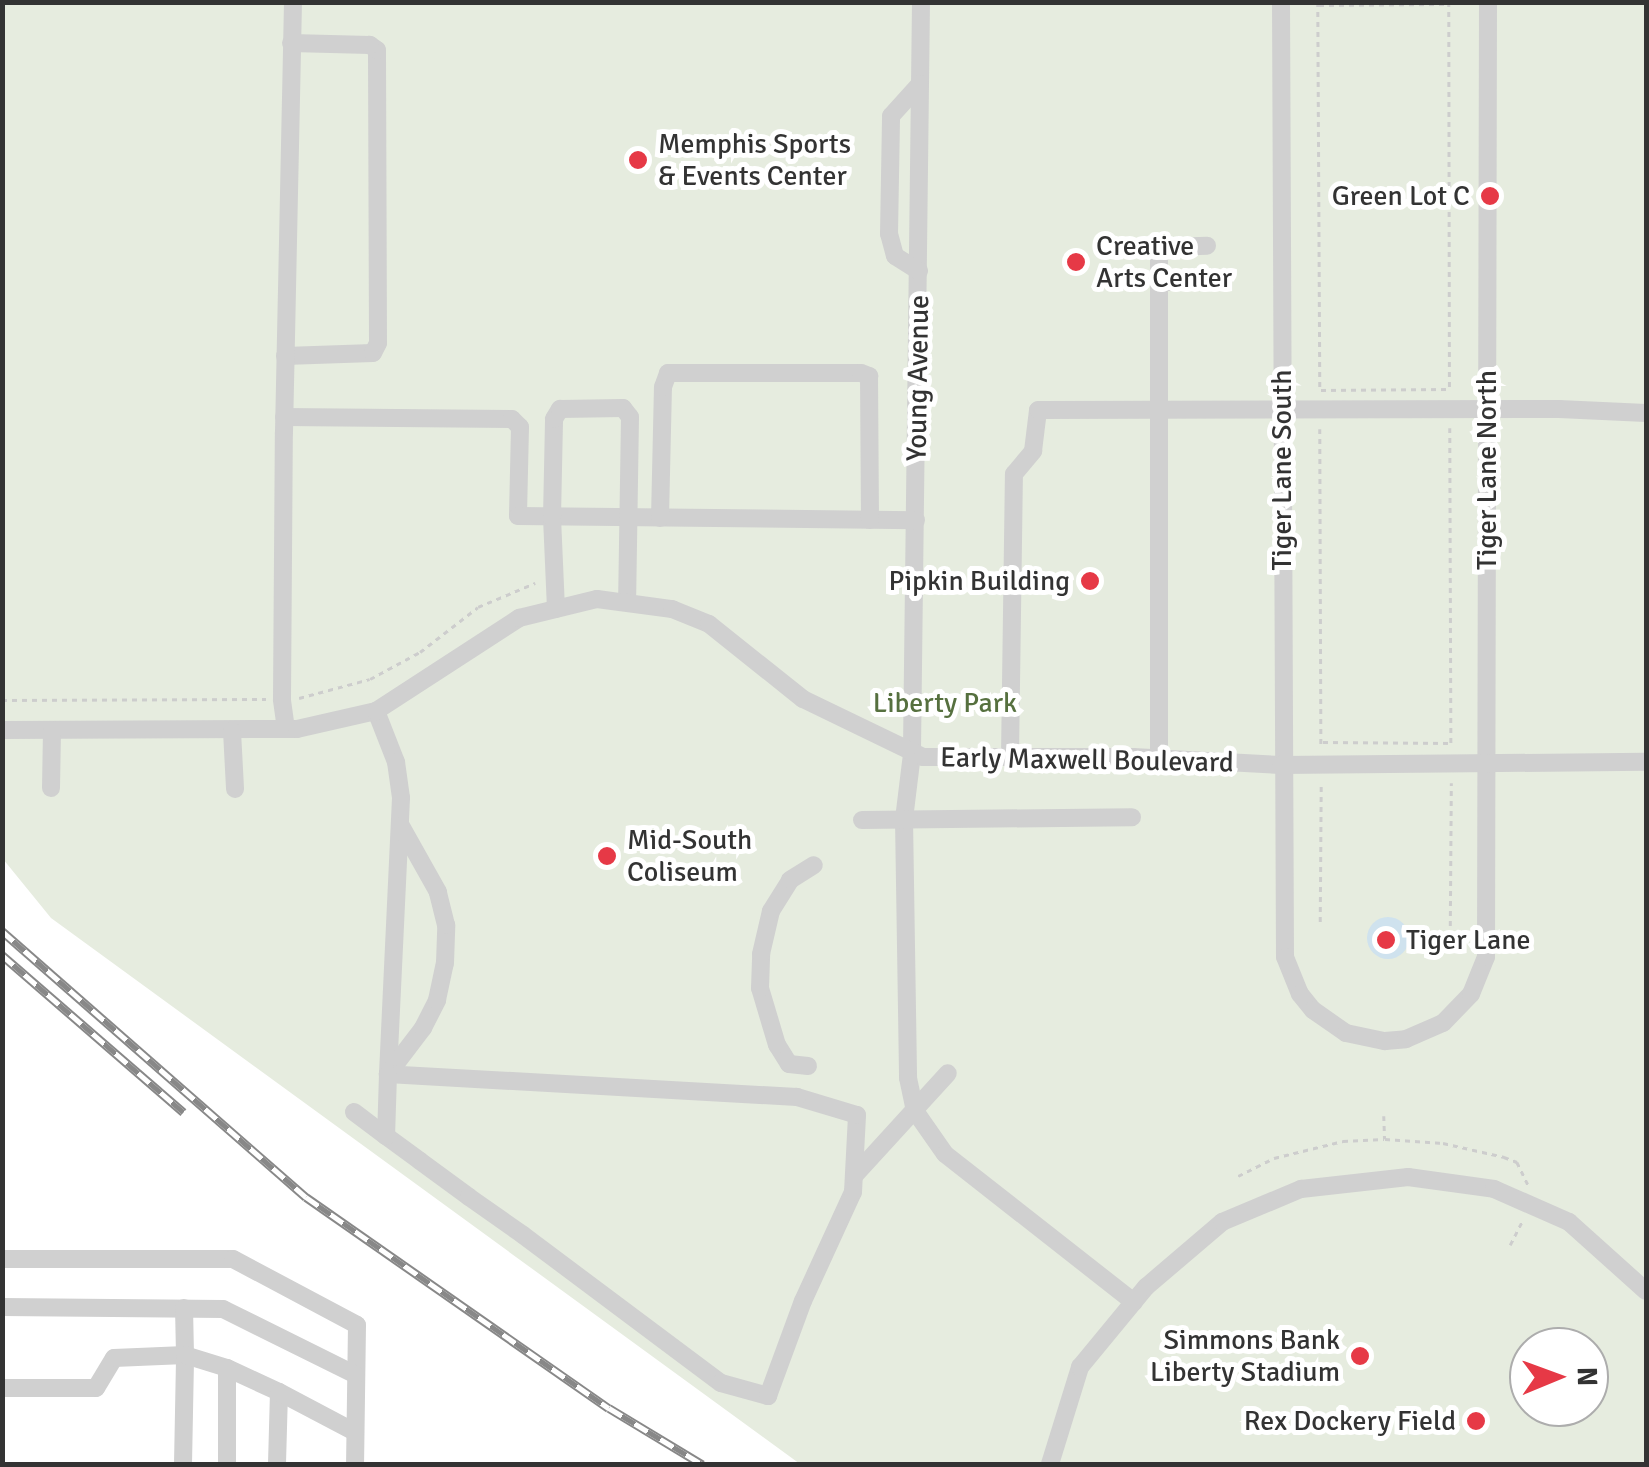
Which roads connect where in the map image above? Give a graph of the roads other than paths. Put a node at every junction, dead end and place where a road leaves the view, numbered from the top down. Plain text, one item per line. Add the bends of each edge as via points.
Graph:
1 (293, 2) edge
2 (921, 2) edge
3 (1281, 2) edge
4 (1488, 2) edge
5 (290, 43) junction
6 (920, 84) junction
7 (1207, 246) dead end
8 (919, 271) junction
9 (1160, 282) junction
10 (1208, 282) dead end
11 (285, 356) junction
12 (1487, 408) junction
13 (1161, 409) junction
14 (1282, 409) junction
15 (1646, 413) edge
16 (284, 417) junction
17 (552, 517) junction
18 (628, 518) junction
19 (660, 518) junction
20 (870, 520) junction
21 (916, 520) junction
22 (627, 601) junction
23 (556, 609) junction
24 (376, 711) junction
25 (286, 729) junction
26 (2, 730) edge
27 (52, 730) junction
28 (232, 731) junction
29 (912, 754) junction
30 (1010, 756) junction
31 (1159, 760) junction
32 (1646, 762) edge
33 (1487, 764) junction
34 (1281, 765) junction
35 (50, 788) dead end
36 (235, 789) dead end
37 (1132, 818) dead end
38 (904, 819) junction
39 (862, 820) dead end
40 (400, 825) junction
41 (814, 865) dead end
42 (1284, 937) joint
43 (808, 1066) dead end
44 (948, 1072) dead end
45 (388, 1074) junction
46 (915, 1111) junction
47 (354, 1112) dead end
48 (386, 1136) junction
49 (854, 1176) junction
50 (2, 1258) edge
51 (1646, 1291) edge
52 (1134, 1302) junction
53 (2, 1307) edge
54 (184, 1308) junction
55 (185, 1355) junction
56 (227, 1368) junction
57 (356, 1375) junction
58 (2, 1388) edge
59 (278, 1392) junction
60 (356, 1432) junction
61 (183, 1464) edge
62 (227, 1464) edge
63 (278, 1464) edge
64 (355, 1464) edge
65 (1050, 1464) edge

1 - 5 street
2 - 6 street, Young Avenue
3 - 14 street, Tiger Lane South
4 - 12 street, Tiger Lane North
5 - 11 street
5 - 11 street via 370,44 377,50 378,343 373,353
6 - 8 street, Young Avenue
6 - 8 street via 891,116 890,234 895,256
7 - 9 street via 1164,249
8 - 21 street, Young Avenue
9 - 10 street
9 - 13 street
11 - 16 street
12 - 14 street via 1320,399
12 - 15 street
12 - 33 street, Tiger Lane North
13 - 14 street
13 - 30 street via 1038,410 1034,451 1014,474
13 - 31 street
14 - 34 street, Tiger Lane South
16 - 17 street via 512,420 520,427 518,516
16 - 25 street
17 - 18 street
17 - 18 street via 554,419 560,409 623,408 630,418
17 - 23 street
18 - 19 street
18 - 22 street
19 - 20 street
19 - 20 street via 668,373 861,373 869,376
20 - 21 street
21 - 29 street, Young Avenue
22 - 23 street, Early Maxwell Boulevard via 597,599
22 - 29 street, Early Maxwell Boulevard via 709,624 804,699
23 - 24 street, Early Maxwell Boulevard via 519,618 482,638
24 - 25 street, Early Maxwell Boulevard
24 - 40 street via 396,762
25 - 28 street, Early Maxwell Boulevard
26 - 27 street, Early Maxwell Boulevard
27 - 28 street, Early Maxwell Boulevard
27 - 35 street
28 - 36 street
29 - 30 street, Early Maxwell Boulevard
29 - 38 street, Young Avenue
30 - 31 street, Early Maxwell Boulevard
31 - 34 street, Early Maxwell Boulevard
32 - 33 street, Early Maxwell Boulevard
33 - 34 street, Early Maxwell Boulevard
33 - 42 street, Tiger Lane North via 1487,936 1480,976 1458,1010 1425,1033 1385,1040 1346,1033 1313,1010 1291,976
34 - 42 street, Tiger Lane South
37 - 38 street
38 - 39 street
38 - 46 street, Young Avenue via 905,1034
40 - 45 street
40 - 45 street via 438,892 445,963 423,1028
41 - 43 street via 790,880 771,911 761,954 768,1023 789,1064
44 - 46 street
45 - 48 street
45 - 49 street via 797,1096 858,1115
46 - 49 street
46 - 52 street via 945,1154
47 - 48 street
48 - 49 street via 721,1382 768,1396
50 - 57 street via 232,1259 357,1325
51 - 52 street via 1569,1222 1494,1189 1408,1177 1301,1189 1222,1222
52 - 65 street via 1080,1367
53 - 54 street
54 - 55 street
54 - 57 street via 222,1308
55 - 56 street
55 - 58 street via 114,1358 96,1388
55 - 61 street
56 - 59 street
56 - 62 street
57 - 60 street
59 - 60 street
59 - 63 street
60 - 64 street

